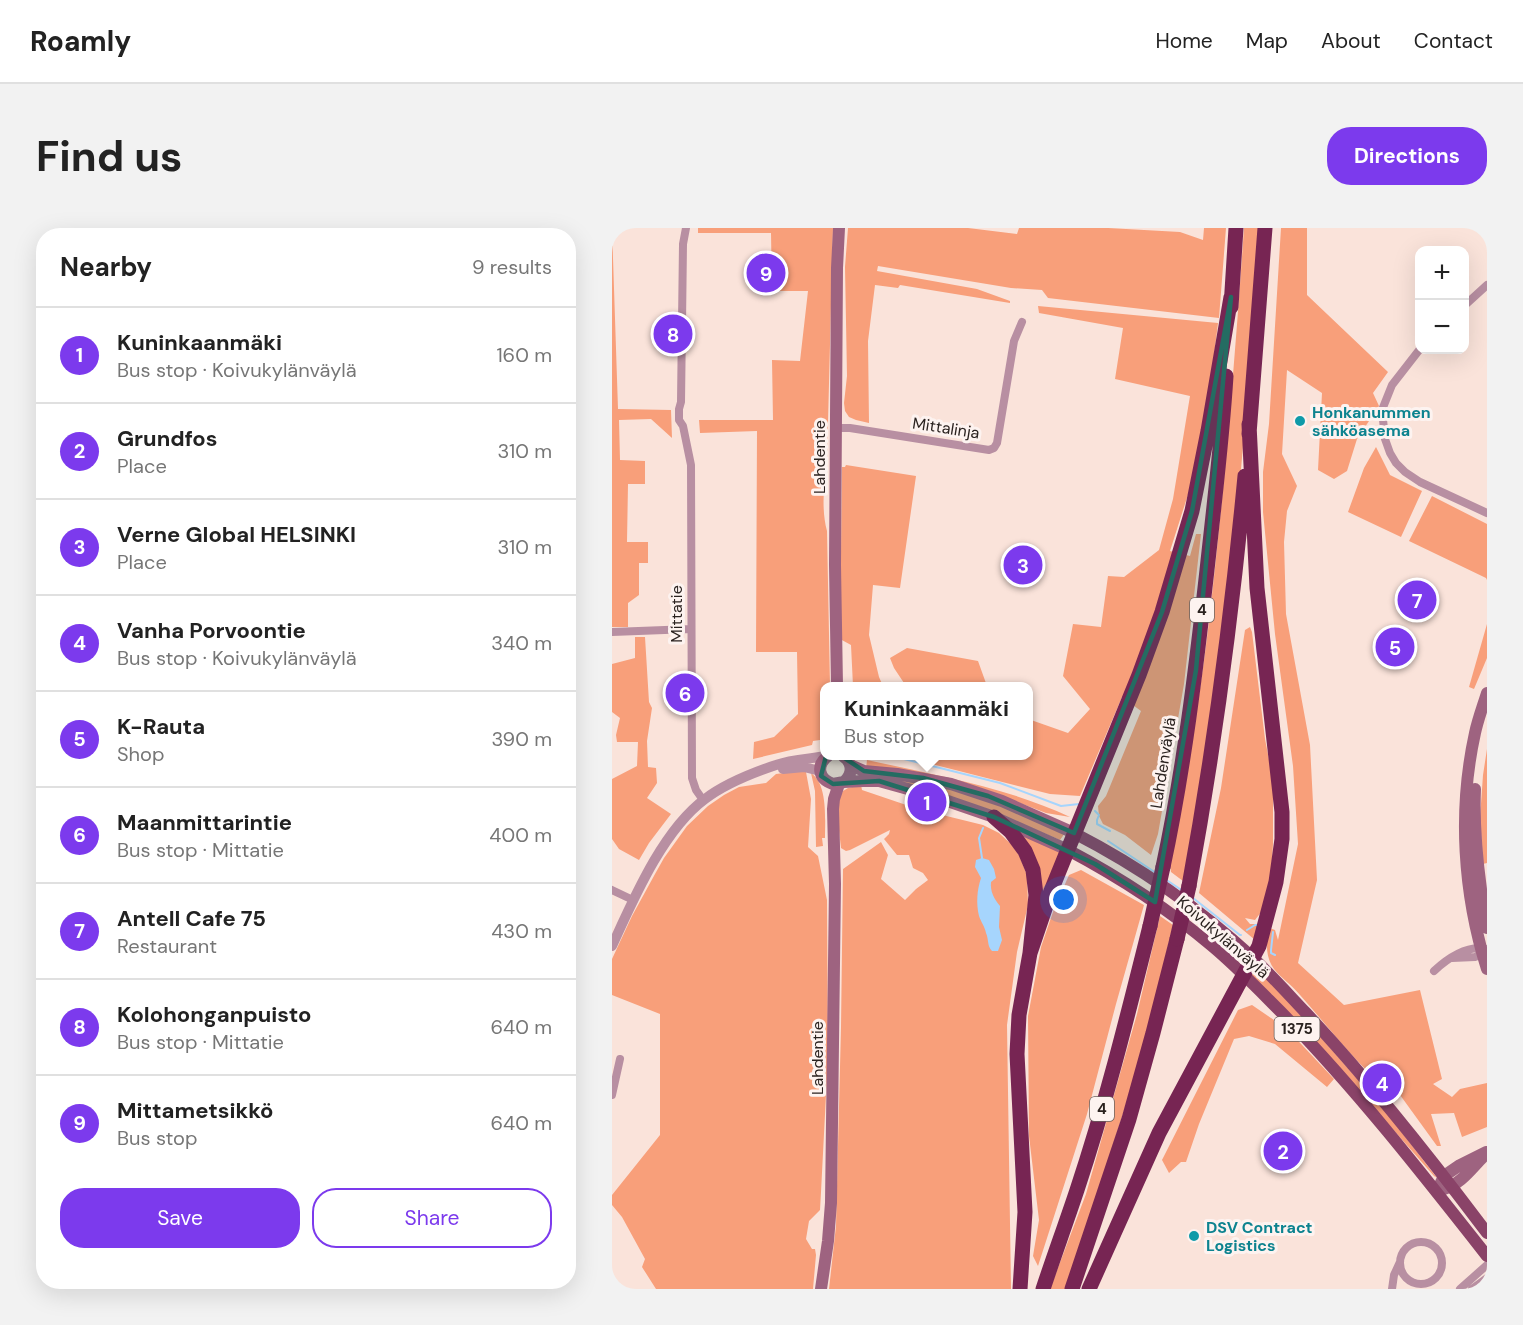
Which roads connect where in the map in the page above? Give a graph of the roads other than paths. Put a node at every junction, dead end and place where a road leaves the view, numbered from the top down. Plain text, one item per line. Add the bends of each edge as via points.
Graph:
1 (680, 228) edge
2 (686, 228) edge
3 (839, 228) edge
4 (1236, 228) edge
5 (1265, 228) edge
6 (683, 244) junction
7 (1487, 285) edge
8 (1231, 297) junction
9 (1469, 301) edge
10 (1022, 322) dead end
11 (1416, 354) edge
12 (1250, 424) junction
13 (835, 428) junction
14 (1487, 513) edge
15 (691, 630) junction
16 (612, 632) edge
17 (837, 682) edge
18 (1487, 693) edge
19 (1487, 720) edge
20 (820, 757) edge
21 (823, 760) edge
22 (847, 760) edge
23 (850, 760) edge
24 (765, 770) junction
25 (822, 775) junction
26 (841, 783) junction
27 (704, 800) junction
28 (994, 817) junction
29 (833, 826) junction
30 (1074, 833) junction
31 (1068, 850) junction
32 (612, 890) edge
33 (633, 900) junction
34 (1487, 928) edge
35 (612, 946) edge
36 (1484, 951) edge
37 (1030, 952) junction
38 (1252, 958) junction
39 (1487, 969) edge
40 (1434, 971) dead end
41 (1244, 974) junction
42 (620, 1059) dead end
43 (612, 1095) edge
44 (1487, 1152) edge
45 (1444, 1176) junction
46 (1452, 1187) junction
47 (1437, 1191) junction
48 (1487, 1233) edge
49 (1487, 1256) edge
50 (1400, 1261) junction
51 (1487, 1265) edge
52 (1487, 1278) edge
53 (1424, 1286) edge
54 (821, 1289) edge
55 (1020, 1289) edge
56 (1042, 1289) edge
57 (1072, 1289) edge
58 (1089, 1289) edge
59 (1392, 1289) edge
60 (1460, 1289) edge
61 (1472, 1289) edge

1 - 6 street, Mittatie
2 - 6 street, Mittatie
3 - 13 main road, Lahdentie
4 - 8 highway, Lahdenväylä / 4
5 - 12 highway, 4
6 - 15 street, Mittatie via 679,415 692,465
7 - 9 street
8 - 30 highway via 1192,511 1139,675
8 - 56 highway, Lahdenväylä / 4, bridge via 1223,422 1197,659 1163,867 1101,1113
10 - 13 street, Mittalinja via 1014,340 994,448
11 - 14 street via 1392,385 1382,410 1390,453 1405,472 1420,482
12 - 38 highway via 1257,588 1282,812 1276,882 1259,946
12 - 57 highway, 4, bridge via 1224,671 1189,886 1129,1119
13 - 17 main road, Lahdentie
15 - 16 street
15 - 27 street, Mittatie via 692,778
18 - 36 main road via 1471,757 1465,826 1466,863 1476,928
19 - 34 main road via 1474,811
20 - 24 street via 777,764
21 - 25 main road
22 - 26 main road, Lahdentie via 850,773
23 - 30 main road, Koivukylänväylä / 1375 via 864,771 951,784 1002,801
24 - 25 street via 804,768
24 - 27 street via 735,781
25 - 26 main road, Koivukylänväylä via 828,783
25 - 29 main road, Lahdentie
26 - 28 main road, Koivukylänväylä / 1375 via 879,782
26 - 29 main road, Lahdentie via 834,799
27 - 33 street via 683,820 660,852
28 - 31 main road, Koivukylänväylä / 1375
28 - 37 highway via 1016,838 1033,870 1036,895
29 - 54 main road, Lahdentie via 836,884 831,1203
30 - 31 highway
30 - 38 main road, Koivukylänväylä / 1375 via 1173,893
31 - 37 highway
31 - 41 main road, Koivukylänväylä / 1375 via 1168,911
32 - 33 street
33 - 35 street
36 - 39 main road
36 - 40 street via 1463,951
37 - 55 highway via 1017,1054 1025,1212
38 - 41 highway
38 - 45 main road, Koivukylänväylä / 1375 via 1353,1064
41 - 47 main road, Koivukylänväylä / 1375 via 1349,1086
41 - 58 highway via 1159,1133
42 - 43 street
44 - 45 main road
44 - 46 main road
45 - 46 main road, Koivukylänväylä / 1375
45 - 47 main road
46 - 47 main road
46 - 48 main road, Koivukylänväylä / 1375
47 - 49 main road, Koivukylänväylä / 1375
50 - 53 street via 1407,1280
50 - 53 street via 1410,1245 1422,1242 1434,1247 1442,1264 1437,1276
50 - 59 street
51 - 60 street
52 - 61 street

